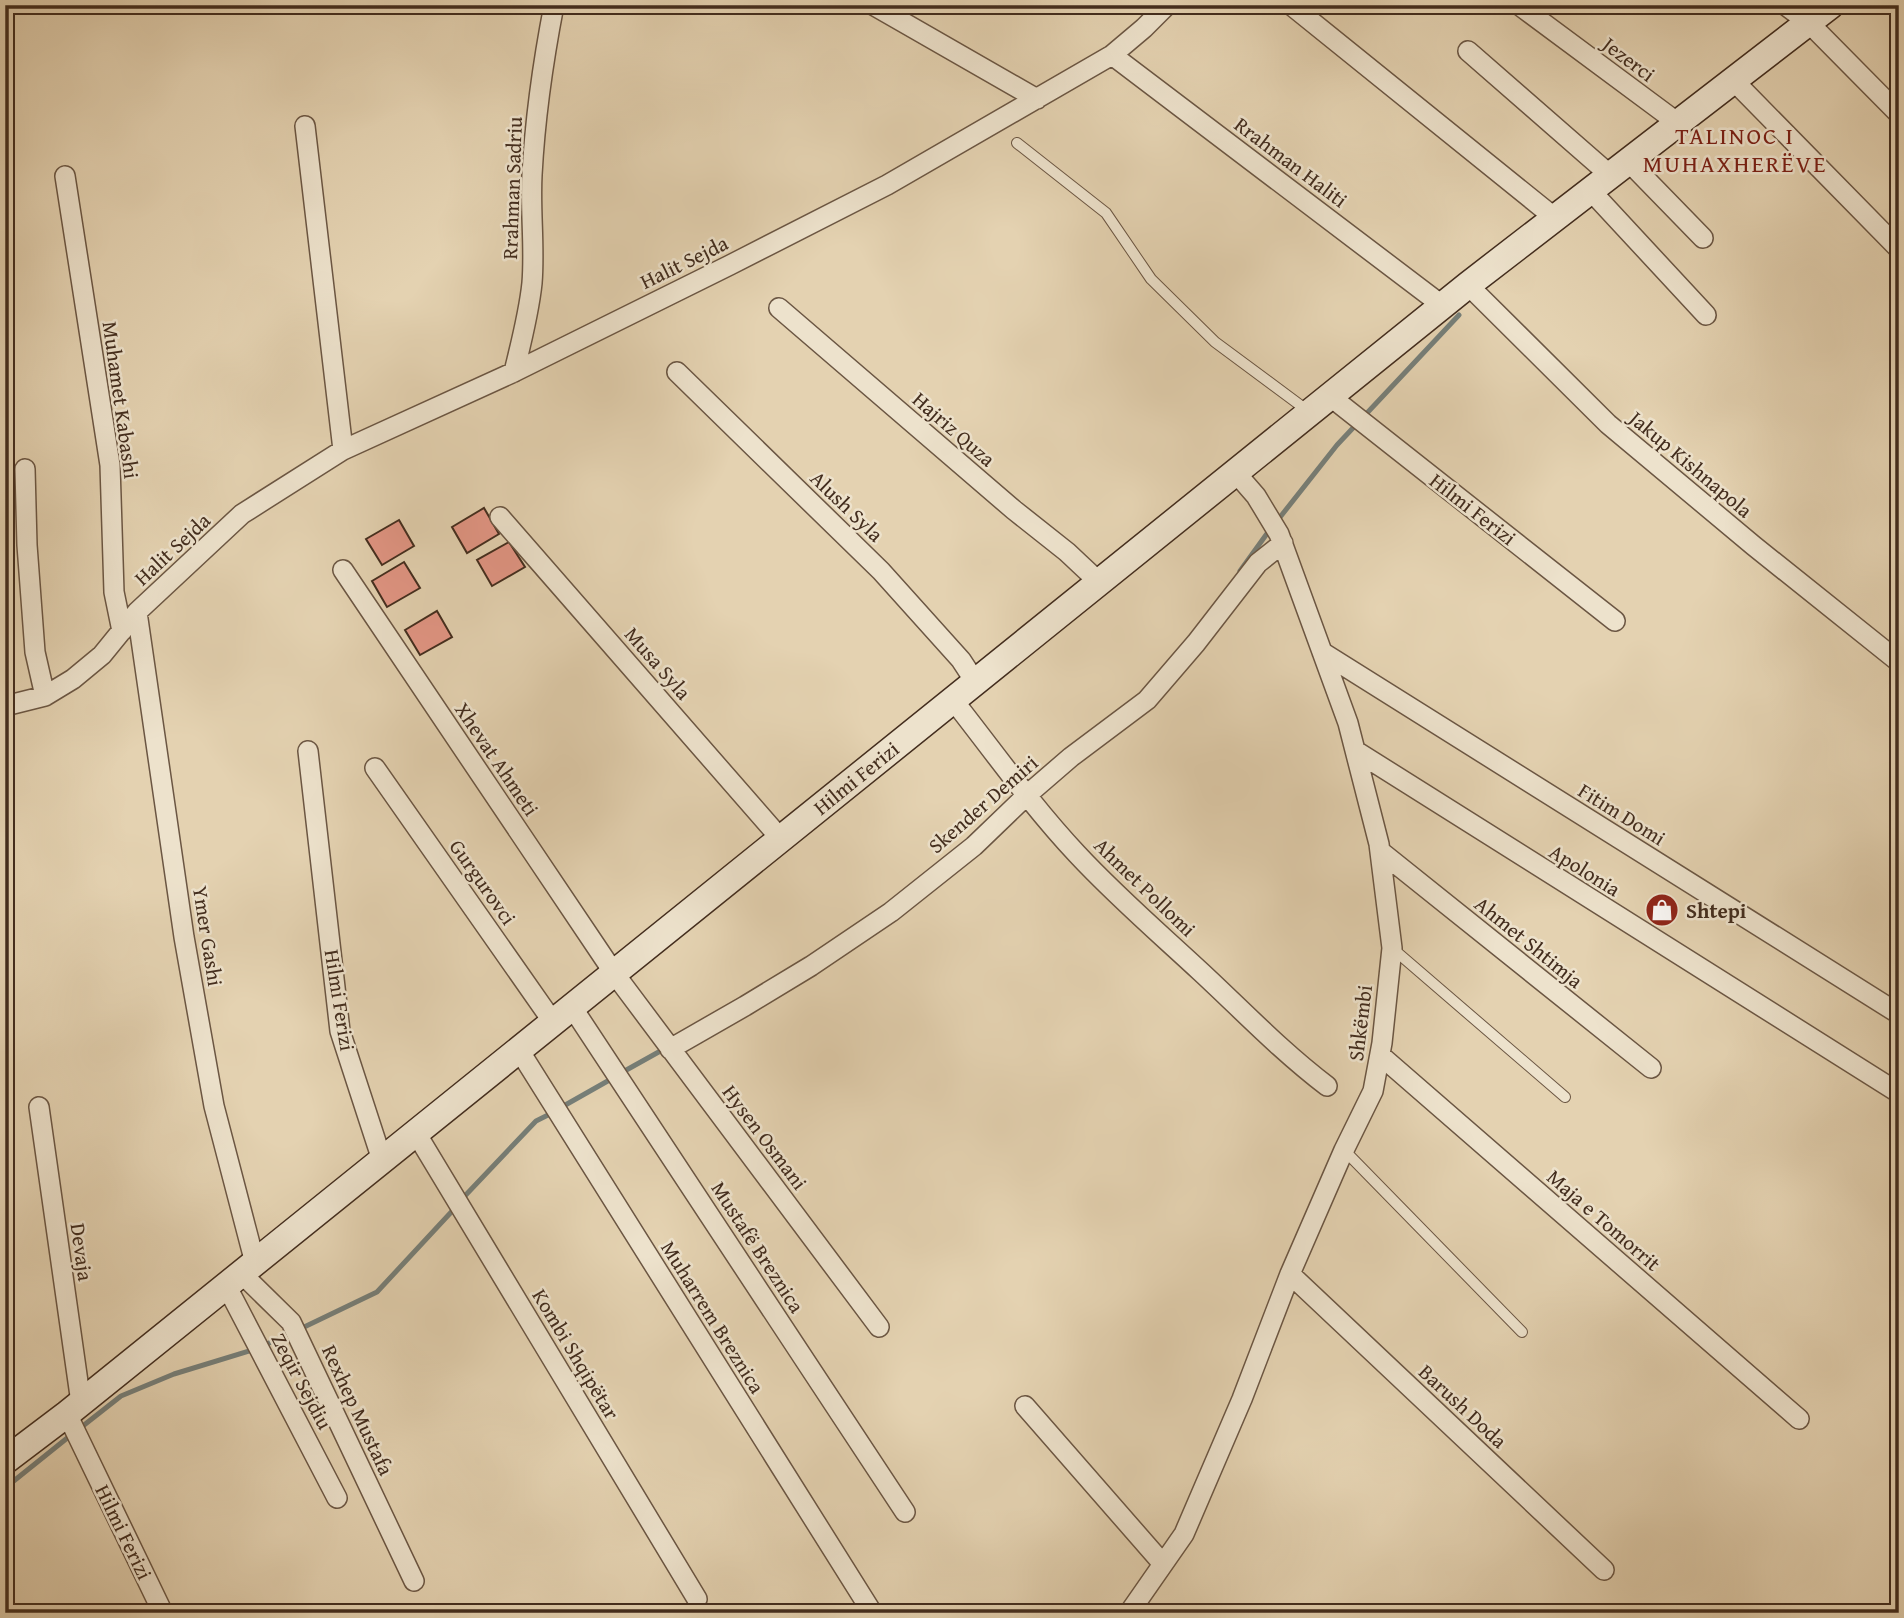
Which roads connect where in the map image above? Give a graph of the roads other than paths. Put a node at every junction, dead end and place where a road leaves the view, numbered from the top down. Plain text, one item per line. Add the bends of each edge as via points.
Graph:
1 (554, 5) edge
2 (873, 5) edge
3 (1167, 5) edge
4 (1291, 5) edge
5 (1519, 5) edge
6 (1785, 5) edge
7 (1831, 5) edge
8 (1809, 23) junction
9 (1468, 51) dead end
10 (1112, 55) junction
11 (1734, 81) junction
12 (1037, 99) junction
13 (1899, 114) edge
14 (1678, 123) junction
15 (305, 126) dead end
16 (1017, 144) dead end
17 (65, 176) dead end
18 (1610, 176) junction
19 (1554, 220) junction
20 (1703, 239) dead end
21 (1899, 249) edge
22 (1468, 285) junction
23 (1443, 306) junction
24 (779, 308) dead end
25 (1706, 315) dead end
26 (514, 372) junction
27 (677, 372) dead end
28 (1321, 405) junction
29 (343, 450) junction
30 (25, 469) dead end
31 (1236, 473) junction
32 (500, 517) dead end
33 (1281, 538) junction
34 (343, 570) dead end
35 (1100, 583) junction
36 (137, 612) junction
37 (1615, 621) dead end
38 (122, 631) junction
39 (1322, 652) junction
40 (1899, 662) edge
41 (975, 683) junction
42 (45, 696) junction
43 (953, 701) junction
44 (5, 706) edge
45 (308, 751) dead end
46 (1356, 751) junction
47 (375, 768) dead end
48 (1023, 790) junction
49 (781, 839) junction
50 (1380, 851) junction
51 (1392, 948) junction
52 (614, 973) junction
53 (1899, 1014) edge
54 (563, 1015) junction
55 (667, 1044) junction
56 (519, 1050) junction
57 (1380, 1055) junction
58 (1651, 1068) dead end
59 (1327, 1086) dead end
60 (1899, 1093) edge
61 (1565, 1097) dead end
62 (38, 1107) dead end
63 (416, 1133) junction
64 (1344, 1150) junction
65 (382, 1160) junction
66 (241, 1274) junction
67 (1290, 1274) junction
68 (879, 1327) dead end
69 (1522, 1332) dead end
70 (1025, 1406) dead end
71 (72, 1412) junction
72 (1799, 1419) dead end
73 (5, 1461) edge
74 (337, 1498) dead end
75 (905, 1512) dead end
76 (1163, 1564) junction
77 (1604, 1570) dead end
78 (414, 1581) dead end
79 (697, 1599) dead end
80 (870, 1609) dead end
81 (163, 1613) edge
82 (1129, 1613) edge

1 - 26 street, Rrahman Sadriu via 537,109 532,282
2 - 12 street
3 - 10 street, Halit Sejda
4 - 19 street
5 - 14 street, Jezerci
6 - 8 street
7 - 8 street, Hilmi Ferizi
8 - 11 street, Hilmi Ferizi
8 - 13 street
9 - 18 street
10 - 12 street, Halit Sejda
10 - 23 street, Rrahman Haliti
11 - 14 street, Hilmi Ferizi
11 - 21 street
12 - 26 street, Halit Sejda via 875,191
14 - 18 street, Hilmi Ferizi
15 - 29 street
16 - 28 lane via 1106,213 1151,279 1215,342
17 - 38 street, Muhamet Kabashi via 110,465 114,592
18 - 19 street, Hilmi Ferizi
18 - 20 street
18 - 25 street
19 - 22 street, Hilmi Ferizi
22 - 23 street, Hilmi Ferizi
22 - 40 street, Jakup Kishnapola via 1608,424
23 - 28 street, Hilmi Ferizi
24 - 35 street, Hajriz Quza
26 - 29 street, Halit Sejda
27 - 41 street, Alush Syla via 881,571 961,660
28 - 31 street, Hilmi Ferizi
28 - 37 street, Hilmi Ferizi
29 - 36 street, Halit Sejda via 242,514
30 - 42 street via 35,652
31 - 33 street, Shkëmbi
31 - 35 street, Hilmi Ferizi
32 - 49 street, Musa Syla
33 - 39 street, Shkëmbi
33 - 48 street, Skender Demiri via 1147,700
34 - 52 street, Xhevat Ahmeti
35 - 41 street, Hilmi Ferizi
36 - 38 street
36 - 66 street, Ymer Gashi via 184,937
38 - 42 street via 102,655
39 - 46 street, Shkëmbi
39 - 53 street, Fitim Domi
41 - 43 street, Hilmi Ferizi
42 - 44 street
43 - 48 street, Ahmet Pollomi
43 - 49 street, Hilmi Ferizi
45 - 65 street, Hilmi Ferizi via 340,1031
46 - 50 street, Shkëmbi
46 - 60 street, Apolonia
47 - 54 street, Gurgurovci
48 - 55 street, Skender Demiri via 974,846 891,912 811,966
48 - 59 street, Ahmet Pollomi via 1076,854 1291,1058
49 - 52 street, Hilmi Ferizi
50 - 51 street, Shkëmbi
50 - 58 street, Ahmet Shtimja
51 - 57 street, Shkëmbi
51 - 61 lane
52 - 54 street, Hilmi Ferizi
52 - 55 street, Hysen Osmani
54 - 56 street, Hilmi Ferizi
54 - 75 street, Mustafë Breznica via 610,1065
55 - 68 street, Hysen Osmani
56 - 63 street, Hilmi Ferizi
56 - 80 street, Muharrem Breznica
57 - 64 street, Shkëmbi via 1373,1091
57 - 72 street, Maja e Tomorrit
62 - 71 street, Devaja
63 - 65 street, Hilmi Ferizi
63 - 79 street, Kombi Shqipëtar
64 - 67 street, Shkëmbi
64 - 69 lane
65 - 66 street, Hilmi Ferizi
66 - 71 street, Hilmi Ferizi
66 - 74 street, Zeqir Sejdiu via 253,1336
66 - 78 street, Rexhep Mustafa via 291,1322
67 - 76 street, Shkëmbi via 1184,1534
67 - 77 street, Barush Doda
70 - 76 street
71 - 73 street, Hilmi Ferizi
71 - 81 street, Hilmi Ferizi via 81,1443
76 - 82 street, Shkëmbi

